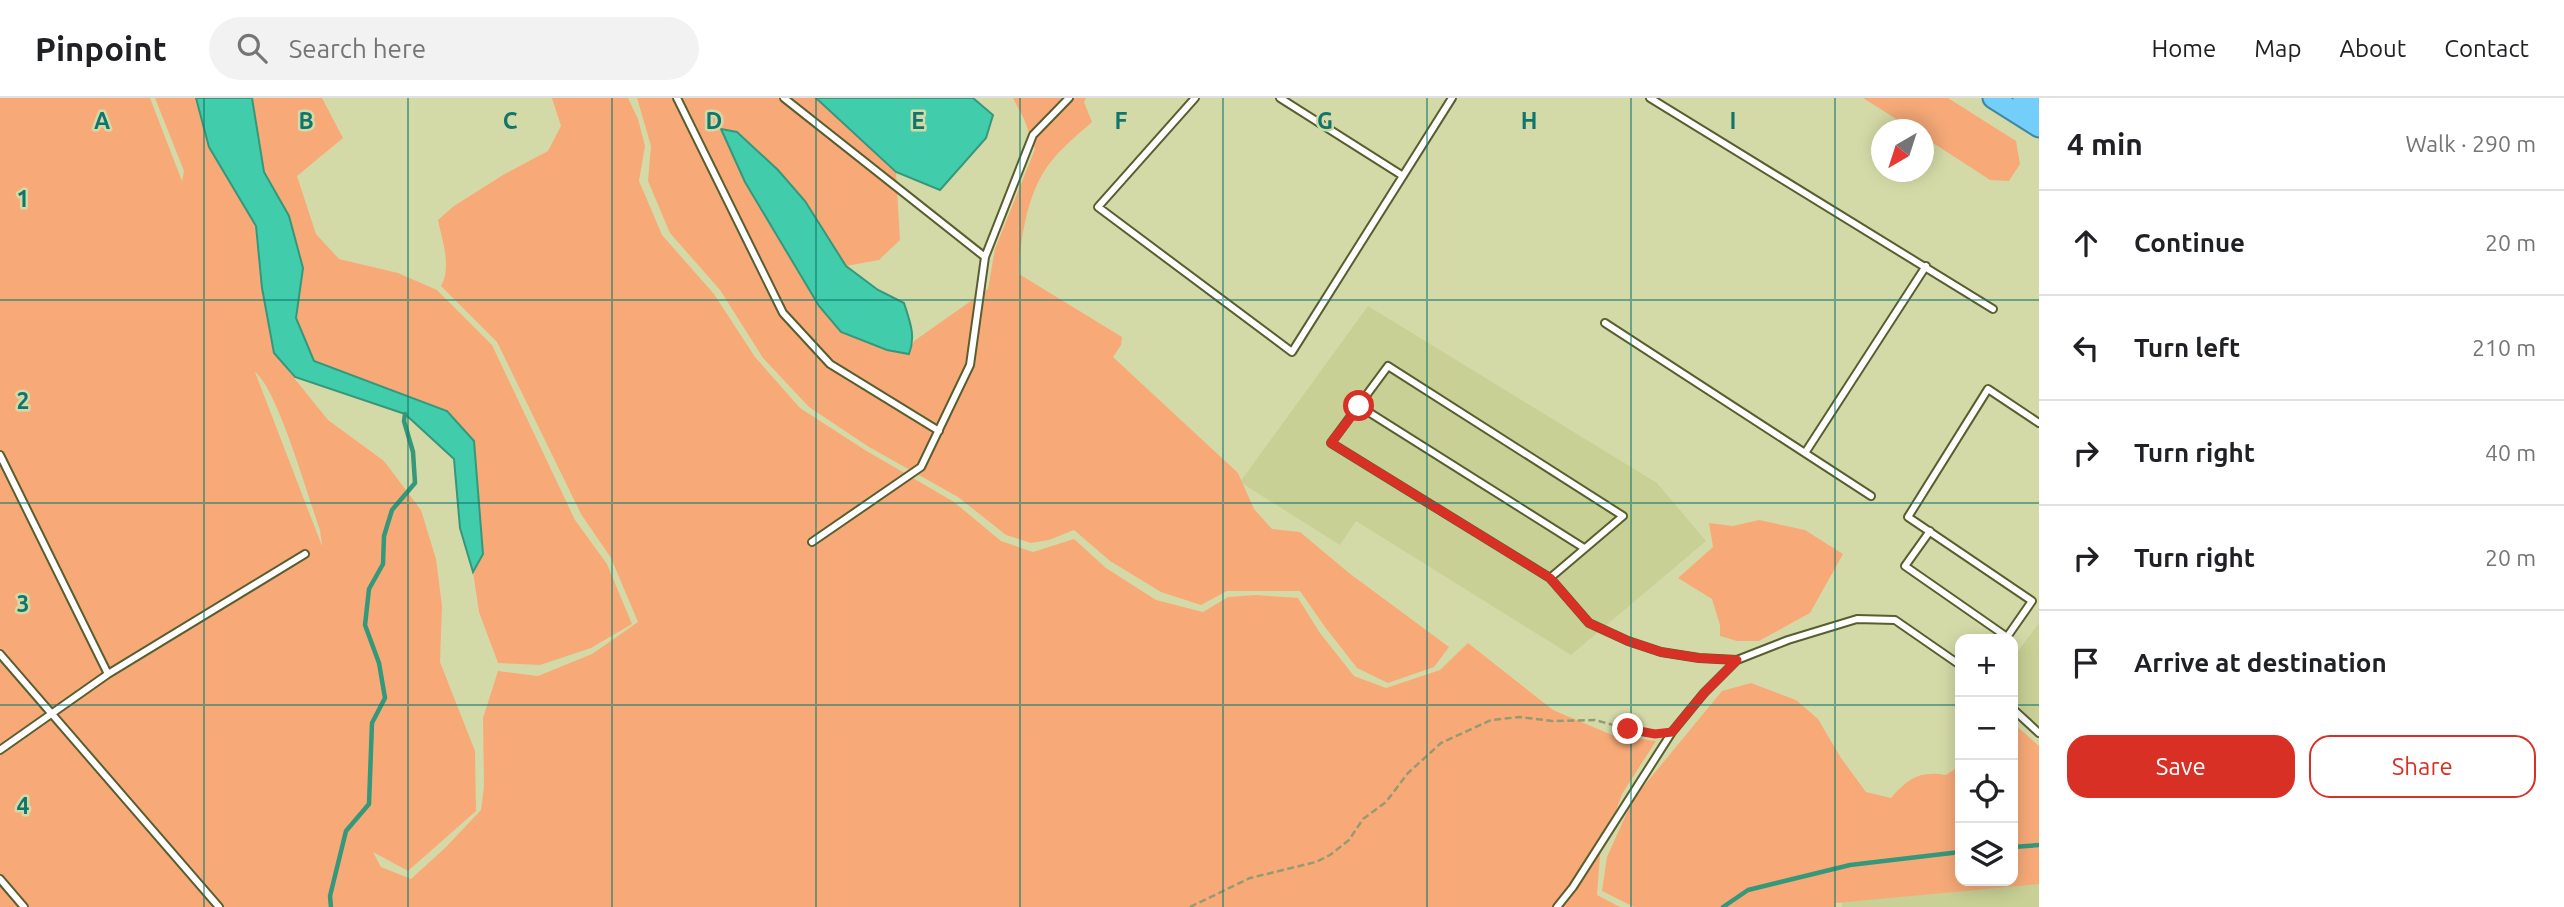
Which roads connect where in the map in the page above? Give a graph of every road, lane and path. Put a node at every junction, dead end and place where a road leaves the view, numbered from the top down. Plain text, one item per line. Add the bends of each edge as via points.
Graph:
1 (677, 98) edge
2 (784, 98) edge
3 (1069, 98) edge
4 (1195, 98) edge
5 (1280, 98) edge
6 (1452, 98) edge
7 (1650, 98) edge
8 (1993, 98) edge
9 (2023, 98) edge
10 (2039, 108) edge
11 (2039, 127) edge
12 (1403, 176) junction
13 (985, 257) junction
14 (1926, 267) junction
15 (1993, 309) dead end
16 (1605, 323) dead end
17 (1359, 406) junction
18 (2039, 423) edge
19 (939, 431) junction
20 (1805, 453) junction
21 (0, 456) edge
22 (1871, 496) dead end
23 (1930, 531) junction
24 (812, 542) dead end
25 (1584, 548) junction
26 (305, 554) dead end
27 (1550, 578) junction
28 (0, 654) edge
29 (1737, 660) junction
30 (1955, 662) edge
31 (108, 674) junction
32 (51, 713) junction
33 (2018, 714) edge
34 (1672, 732) junction
35 (2039, 733) edge
36 (0, 750) edge
37 (0, 879) edge
38 (24, 907) edge
39 (219, 907) edge
40 (1190, 907) edge
41 (1557, 907) edge

1 - 19 lane via 783,313 830,364
2 - 13 lane
3 - 13 lane via 1033,135
4 - 12 lane via 1098,207 1292,352
5 - 12 lane
6 - 12 lane
7 - 14 lane
8 - 11 highway
9 - 10 highway
13 - 19 lane via 970,365
14 - 15 lane
14 - 20 lane
16 - 20 lane
17 - 25 lane
17 - 25 lane via 1388,366 1623,516
17 - 27 lane via 1331,443
18 - 23 lane via 1988,390 1908,517
19 - 24 lane via 921,467
20 - 22 lane
21 - 31 lane
23 - 23 lane via 1905,566 2007,637 2032,601
25 - 27 lane
26 - 31 lane
27 - 29 lane via 1589,623 1628,641 1661,652
28 - 32 lane
29 - 30 lane via 1857,619 1895,621
29 - 34 lane
31 - 32 lane
32 - 36 lane
32 - 39 lane
33 - 35 lane
34 - 40 path via 1655,734 1595,720 1491,720 1441,743 1331,855 1250,878
34 - 41 lane
37 - 38 lane

